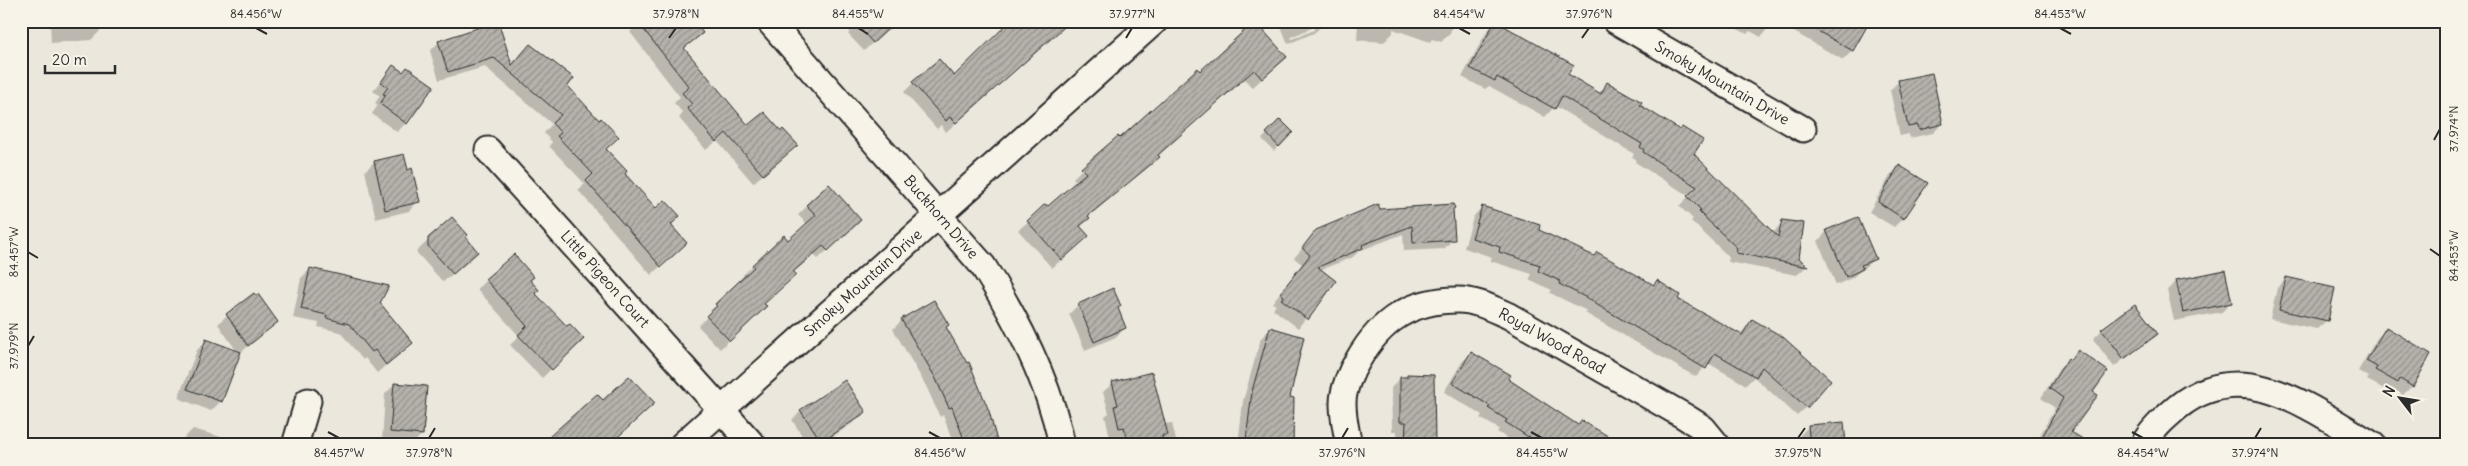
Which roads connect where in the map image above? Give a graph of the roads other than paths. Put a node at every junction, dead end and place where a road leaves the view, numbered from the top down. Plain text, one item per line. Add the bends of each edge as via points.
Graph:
1 (769, 21) edge
2 (1154, 21) edge
3 (1616, 21) edge
4 (1803, 129) dead end
5 (488, 150) dead end
6 (940, 214) junction
7 (308, 401) dead end
8 (722, 409) junction
9 (295, 445) edge
10 (682, 445) edge
11 (753, 445) edge
12 (1062, 445) edge
13 (1349, 445) edge
14 (1717, 445) edge
15 (2143, 445) edge
16 (2373, 445) edge

1 - 6 street, Buckhorn Drive
2 - 6 street, Smoky Mountain Drive
3 - 4 street, Smoky Mountain Drive
5 - 8 street, Little Pigeon Court
6 - 8 street, Smoky Mountain Drive
6 - 12 street, Buckhorn Drive via 983,266 1008,306 1050,398
7 - 9 street
8 - 10 street, Smoky Mountain Drive
8 - 11 street, Little Pigeon Court
13 - 14 street, Royal Wood Road via 1343,401 1352,370 1367,344 1384,324 1406,310 1430,303 1460,300 1488,306 1509,316 1684,416 1703,428
15 - 16 street via 2163,419 2184,403 2205,391 2226,385 2259,386 2293,399

